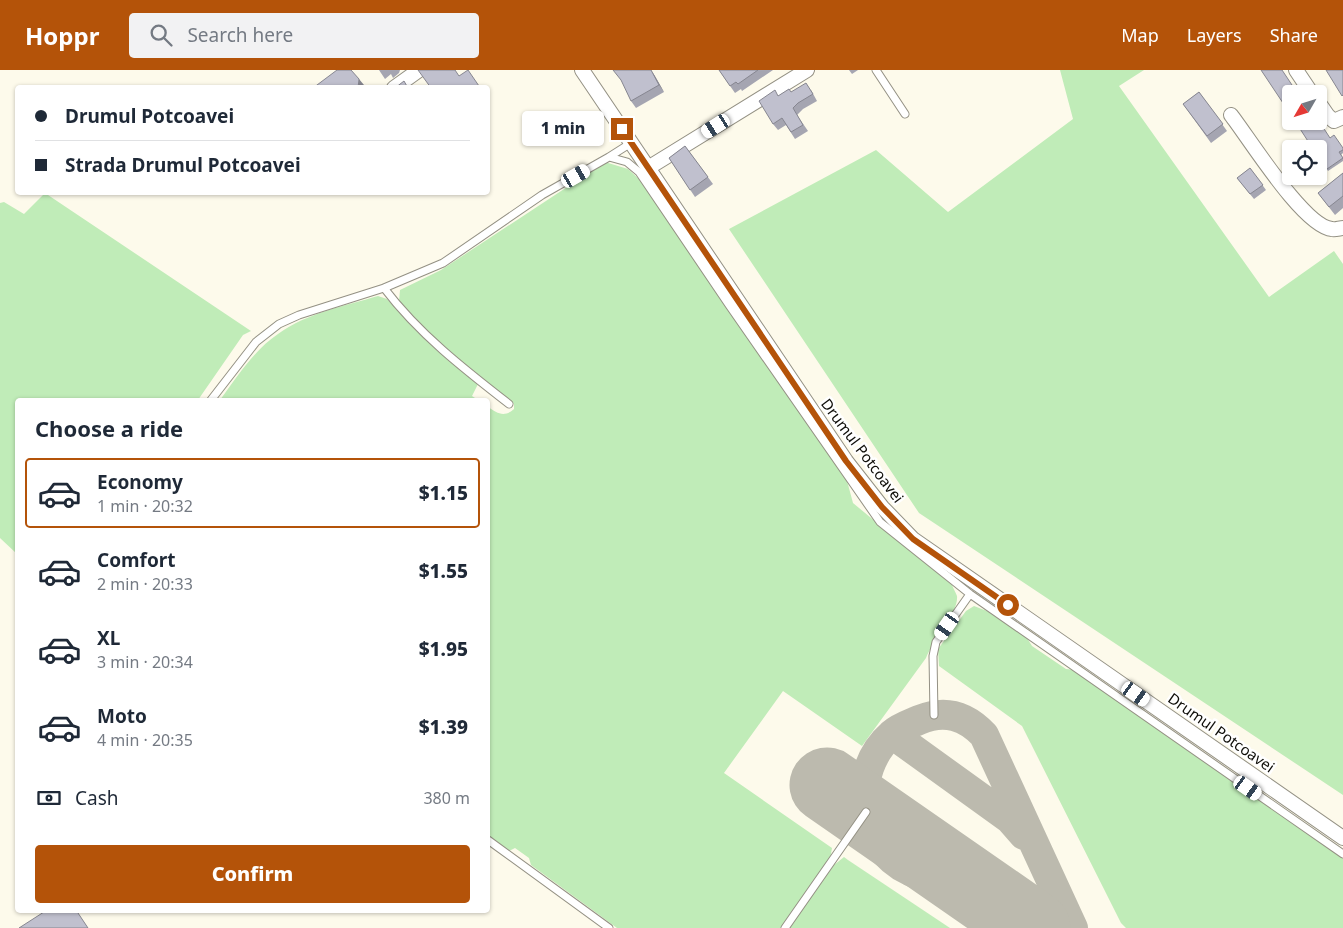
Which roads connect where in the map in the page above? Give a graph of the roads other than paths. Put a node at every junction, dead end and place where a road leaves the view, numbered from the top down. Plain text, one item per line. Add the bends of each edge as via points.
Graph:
1 (419, 70) edge
2 (582, 70) edge
3 (876, 70) edge
4 (1296, 70) edge
5 (801, 71) edge
6 (398, 85) edge
7 (1306, 85) edge
8 (905, 114) dead end
9 (1231, 114) dead end
10 (632, 143) junction
11 (610, 157) junction
12 (648, 168) junction
13 (1343, 228) edge
14 (384, 288) junction
15 (213, 398) edge
16 (510, 404) dead end
17 (970, 594) junction
18 (934, 715) dead end
19 (866, 812) dead end
20 (1343, 838) edge
21 (490, 841) edge
22 (1343, 854) edge
23 (609, 928) edge
24 (785, 928) edge

1 - 6 street
2 - 10 street, Drumul Potcoavei
3 - 8 lane
4 - 7 street
5 - 12 street
9 - 13 street via 1289,197 1322,225 1331,229
10 - 11 lane
10 - 12 street, Drumul Potcoavei
11 - 14 lane via 542,196 443,263
11 - 17 lane via 628,162 639,172 880,522
12 - 20 street, Drumul Potcoavei via 846,461 882,507 913,539
14 - 15 lane via 279,324 256,342
14 - 16 lane via 399,308 440,348
17 - 18 lane via 936,642 933,656
17 - 22 lane
19 - 24 lane
21 - 23 lane

